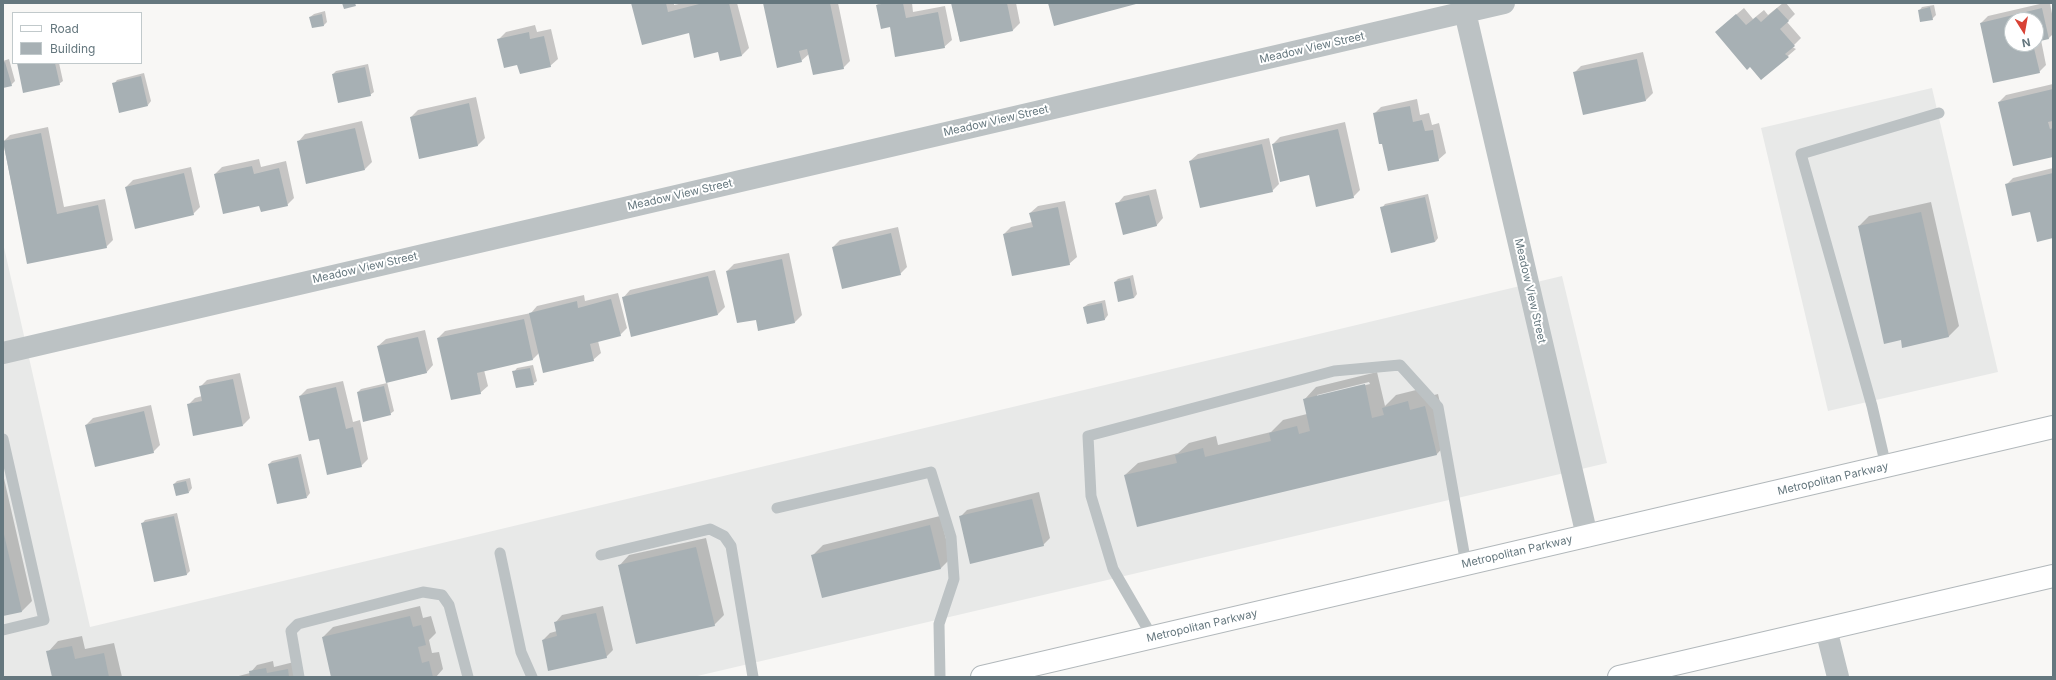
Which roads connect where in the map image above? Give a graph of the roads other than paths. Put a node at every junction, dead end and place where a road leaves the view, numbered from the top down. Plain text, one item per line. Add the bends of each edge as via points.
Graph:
1 (1504, 3) edge
2 (1465, 12) junction
3 (1939, 113) dead end
4 (3, 353) edge
5 (2053, 427) edge
6 (3, 439) edge
7 (5, 456) edge
8 (1886, 466) junction
9 (777, 508) dead end
10 (1587, 536) junction
11 (500, 553) dead end
12 (602, 555) dead end
13 (1466, 564) junction
14 (2053, 576) edge
15 (1826, 629) junction
16 (3, 630) edge
17 (1153, 638) junction
18 (1017, 673) edge
19 (299, 677) edge
20 (468, 677) edge
21 (532, 677) edge
22 (753, 677) edge
23 (940, 677) edge
24 (982, 677) edge
25 (1618, 677) edge
26 (1838, 677) edge

1 - 2 street
2 - 4 street, Meadow View Street
2 - 10 street, Meadow View Street
3 - 8 lane via 1801,154 1872,406
5 - 8 main road, Metropolitan Parkway
6 - 7 lane
7 - 16 lane via 44,620
8 - 10 main road, Metropolitan Parkway
9 - 23 lane via 930,472 951,537 954,579 939,624
10 - 13 main road, Metropolitan Parkway
11 - 21 lane via 521,652
12 - 22 lane via 710,529 724,536 731,546
13 - 17 main road, Metropolitan Parkway
13 - 17 lane via 1438,407 1400,365 1334,371 1088,436 1091,496 1113,569
14 - 15 main road
15 - 25 main road
15 - 26 street
17 - 18 main road, Metropolitan Parkway
18 - 24 main road, Metropolitan Parkway
19 - 20 lane via 291,631 298,624 423,592 442,596 449,605

